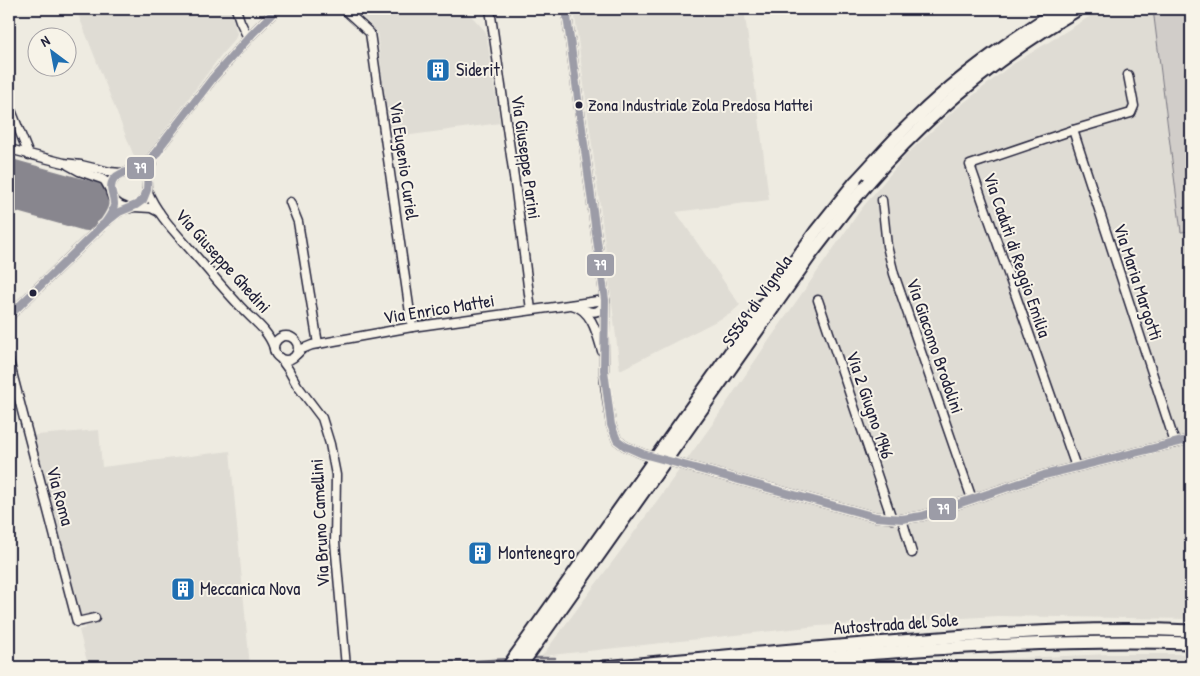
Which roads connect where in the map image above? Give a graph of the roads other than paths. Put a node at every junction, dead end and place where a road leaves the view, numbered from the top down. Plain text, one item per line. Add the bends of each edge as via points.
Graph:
1 (236, 9) edge
2 (277, 9) edge
3 (344, 9) edge
4 (490, 9) edge
5 (566, 9) edge
6 (1060, 9) edge
7 (1079, 9) edge
8 (250, 36) junction
9 (1128, 75) dead end
10 (9, 105) edge
11 (1073, 130) junction
12 (9, 149) edge
13 (29, 155) junction
14 (153, 157) junction
15 (64, 163) junction
16 (132, 171) junction
17 (121, 173) junction
18 (147, 188) junction
19 (110, 191) junction
20 (882, 200) dead end
21 (114, 201) junction
22 (290, 202) dead end
23 (132, 208) junction
24 (159, 212) junction
25 (105, 223) junction
26 (605, 300) junction
27 (818, 300) dead end
28 (572, 304) junction
29 (582, 308) junction
30 (531, 310) junction
31 (9, 316) edge
32 (412, 327) junction
33 (266, 331) junction
34 (284, 336) junction
35 (296, 340) junction
36 (315, 344) junction
37 (274, 348) junction
38 (296, 355) junction
39 (280, 358) junction
40 (604, 358) junction
41 (9, 361) edge
42 (297, 386) junction
43 (1191, 440) edge
44 (1175, 443) junction
45 (1076, 467) junction
46 (972, 499) junction
47 (892, 519) junction
48 (902, 519) junction
49 (912, 553) dead end
50 (94, 618) dead end
51 (1191, 631) edge
52 (1191, 643) edge
53 (346, 667) edge
54 (508, 667) edge
55 (521, 667) edge
56 (604, 667) edge
57 (716, 667) edge

1 - 8 street
2 - 8 street
3 - 32 street, Via Eugenio Curiel via 370,33
4 - 30 street, Via Giuseppe Parini
5 - 26 street
6 - 54 highway, SS569 di Vignola, bridge via 962,76 916,117 855,182 816,232
7 - 55 highway, SS569 di Vignola, bridge via 1034,36 969,85 927,122 869,182 810,256
8 - 14 street via 213,78
9 - 11 street, Via Caduti di Reggio Emilia via 1134,106 1131,114
10 - 13 street
11 - 44 street, Via Maria Margotti
11 - 45 street, Via Caduti di Reggio Emilia via 970,165
12 - 13 street
13 - 15 street
14 - 16 street
14 - 18 street
15 - 17 street
15 - 19 street via 102,179
16 - 17 street
16 - 18 street via 144,180
17 - 19 street via 113,180
18 - 23 street via 142,202
18 - 24 street, Via Giuseppe Ghedini
19 - 21 street
20 - 46 street, Via Giacomo Brodolini via 894,274
21 - 23 street
21 - 25 street via 113,211
22 - 36 street via 298,222
23 - 24 street, Via Giuseppe Ghedini via 151,208
23 - 25 street
24 - 33 street, Via Giuseppe Ghedini via 237,304
25 - 31 street
26 - 28 street, Via Enrico Mattei
26 - 29 street via 596,312
26 - 40 street
27 - 47 street, Via 2 Giugno 1946
28 - 29 street
28 - 30 street, Via Enrico Mattei
29 - 40 street via 593,325
30 - 32 street, Via Enrico Mattei
32 - 36 street, Via Enrico Mattei
33 - 34 street, Via Giuseppe Ghedini
33 - 37 street, Via Giuseppe Ghedini
34 - 35 street
34 - 37 street
35 - 36 street, Via Enrico Mattei
35 - 38 street via 299,348
36 - 38 street, Via Enrico Mattei
37 - 39 street, Via Bruno Camellini
38 - 39 street via 286,360
38 - 42 street via 293,370
39 - 42 street, Via Bruno Camellini
40 - 47 street via 611,425 617,440 625,446 681,465
41 - 50 street, Via Roma via 77,622
42 - 53 street, Via Bruno Camellini via 322,418 336,474 335,542
43 - 44 street
44 - 45 street
45 - 46 street
46 - 48 street via 922,516
47 - 48 street
48 - 49 street
51 - 56 highway, Autostrada del Sole via 1157,629 997,634
52 - 57 highway, Autostrada del Sole via 985,646

